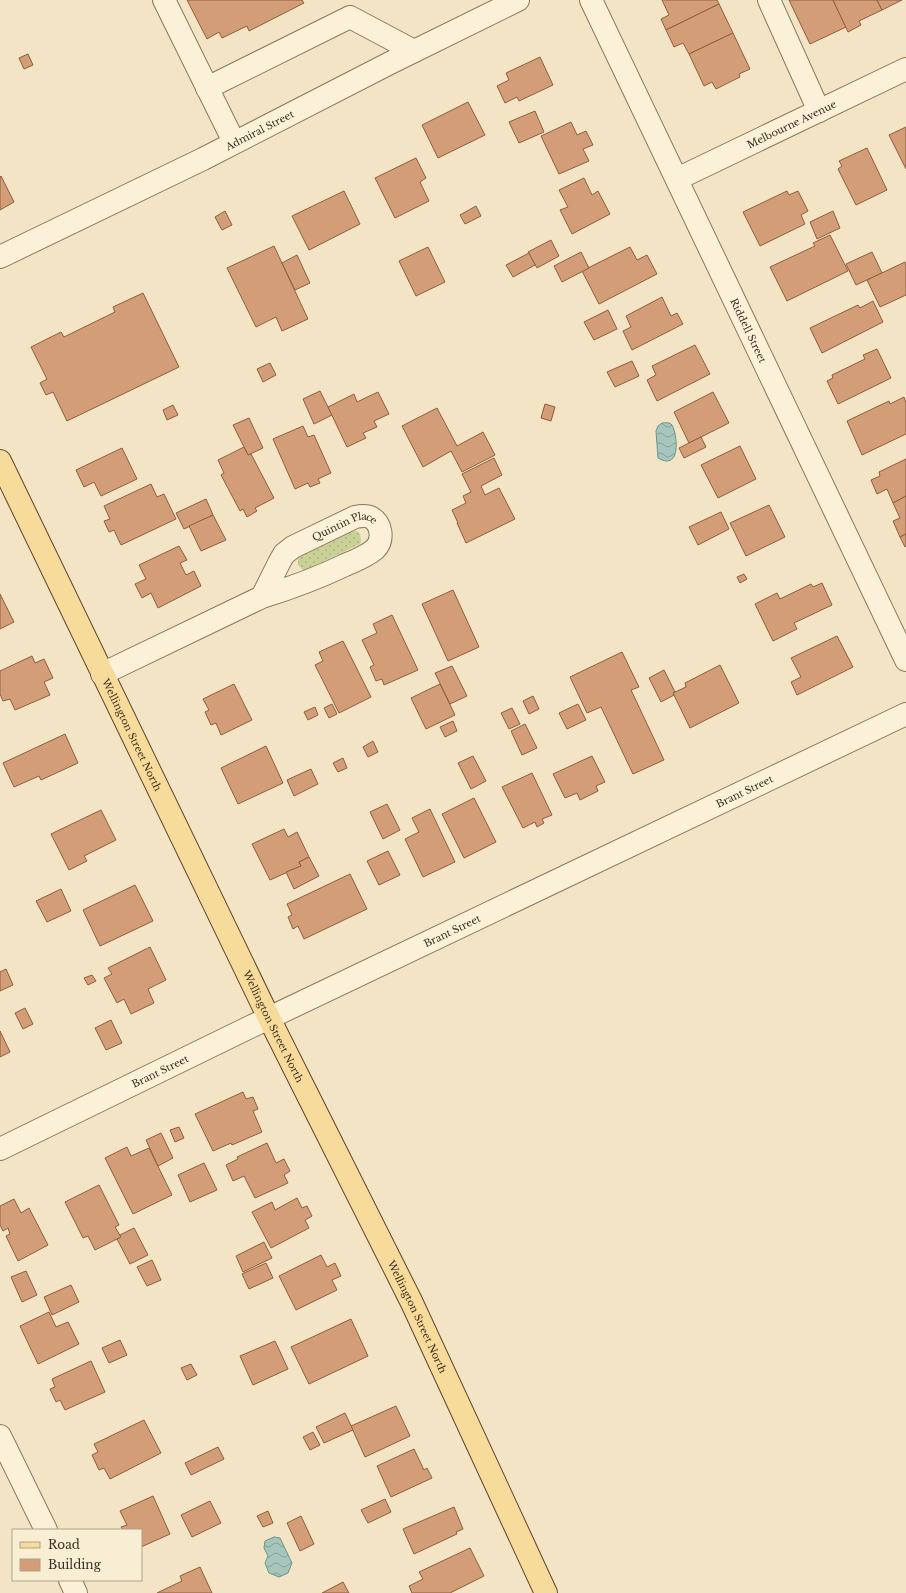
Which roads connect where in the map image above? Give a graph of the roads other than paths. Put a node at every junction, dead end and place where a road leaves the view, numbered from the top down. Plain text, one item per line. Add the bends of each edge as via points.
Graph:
1 (164, 0) edge
2 (518, 0) edge
3 (591, 0) edge
4 (769, 0) edge
5 (414, 51) junction
6 (906, 69) edge
7 (207, 88) junction
8 (819, 111) junction
9 (234, 142) junction
10 (678, 179) junction
11 (0, 257) edge
12 (0, 461) edge
13 (262, 597) junction
14 (906, 660) edge
15 (102, 674) junction
16 (906, 714) edge
17 (269, 1018) junction
18 (0, 1149) edge
19 (0, 1436) edge
20 (46, 1529) edge
21 (70, 1581) edge
22 (76, 1593) edge
23 (546, 1593) edge

1 - 7 street
2 - 5 street, Admiral Street
3 - 10 street, Riddell Street
4 - 8 street
5 - 7 street via 350,17
5 - 9 street, Admiral Street
6 - 8 street, Melbourne Avenue
7 - 9 street
8 - 10 street, Melbourne Avenue
9 - 11 street, Admiral Street
10 - 14 street, Riddell Street
12 - 15 main road, Wellington Street North
13 - 13 street, Quintin Place via 322,576 367,555 379,543 380,533 376,521 363,515 355,517 293,547 284,554
13 - 15 street, Quintin Place
15 - 17 main road, Wellington Street North
16 - 17 street, Brant Street
17 - 18 street, Brant Street
17 - 23 main road, Wellington Street North via 412,1303
19 - 20 street
21 - 22 street

